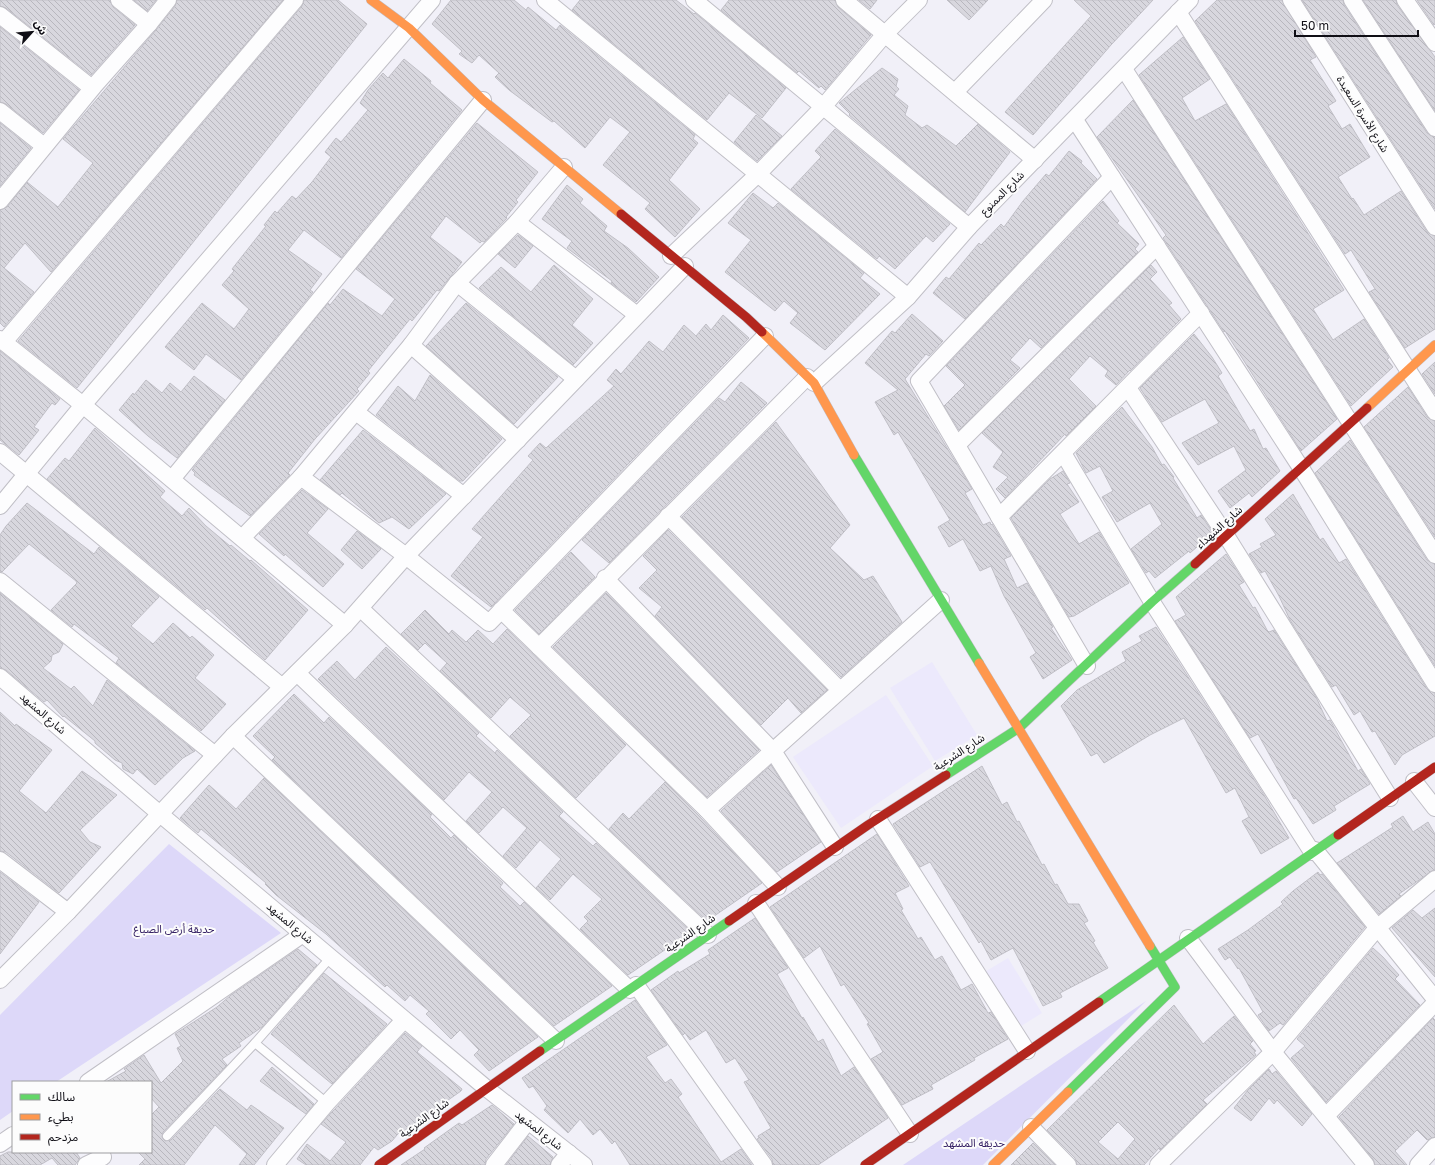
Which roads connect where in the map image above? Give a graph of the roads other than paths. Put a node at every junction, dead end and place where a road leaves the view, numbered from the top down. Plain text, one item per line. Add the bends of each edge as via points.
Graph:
1 (120, 0) edge
2 (168, 0) edge
3 (295, 0) edge
4 (371, 0) edge
5 (432, 0) edge
6 (545, 0) edge
7 (694, 0) edge
8 (844, 0) edge
9 (919, 0) edge
10 (1044, 0) edge
11 (1190, 0) edge
12 (1290, 0) edge
13 (1352, 0) edge
14 (1405, 0) edge
15 (1178, 12) junction
16 (0, 15) edge
17 (149, 24) junction
18 (410, 28) junction
19 (885, 34) junction
20 (1435, 43) edge
21 (1124, 69) junction
22 (92, 88) junction
23 (955, 92) junction
24 (483, 100) junction
25 (823, 107) junction
26 (0, 111) edge
27 (1075, 120) junction
28 (1435, 128) edge
29 (44, 146) junction
30 (1035, 160) junction
31 (564, 167) junction
32 (757, 175) junction
33 (1112, 177) junction
34 (0, 201) edge
35 (517, 222) junction
36 (969, 226) junction
37 (1435, 227) edge
38 (1157, 246) junction
39 (671, 256) junction
40 (684, 266) junction
41 (457, 283) junction
42 (908, 297) junction
43 (1201, 313) junction
44 (637, 315) junction
45 (765, 336) junction
46 (2, 341) edge
47 (411, 345) junction
48 (1435, 345) edge
49 (1408, 370) junction
50 (576, 379) junction
51 (810, 380) junction
52 (1128, 388) junction
53 (83, 405) junction
54 (356, 412) junction
55 (1435, 412) edge
56 (1351, 423) junction
57 (518, 440) junction
58 (957, 446) junction
59 (0, 452) edge
60 (1063, 453) junction
61 (1302, 468) junction
62 (26, 473) junction
63 (301, 477) junction
64 (172, 479) junction
65 (464, 496) junction
66 (0, 506) edge
67 (668, 516) junction
68 (1000, 517) junction
69 (1227, 536) junction
70 (242, 538) junction
71 (1435, 555) edge
72 (406, 556) junction
73 (605, 578) junction
74 (0, 581) edge
75 (941, 600) junction
76 (1152, 602) junction
77 (361, 609) junction
78 (501, 610) junction
79 (345, 625) junction
80 (538, 647) junction
81 (1087, 666) junction
82 (297, 673) junction
83 (1, 680) edge
84 (1435, 684) edge
85 (281, 686) junction
86 (840, 690) junction
87 (1019, 728) junction
88 (233, 736) junction
89 (773, 751) junction
90 (215, 755) junction
91 (1435, 767) edge
92 (1414, 782) junction
93 (1390, 798) junction
94 (1435, 808) edge
95 (707, 810) junction
96 (160, 814) junction
97 (878, 819) junction
98 (835, 847) junction
99 (1314, 851) junction
100 (0, 860) edge
101 (1435, 879) edge
102 (778, 887) junction
103 (756, 903) junction
104 (68, 912) junction
105 (1378, 927) junction
106 (303, 934) junction
107 (708, 935) junction
108 (1188, 938) junction
109 (331, 957) junction
110 (1158, 959) junction
111 (2, 974) edge
112 (633, 987) junction
113 (1435, 999) edge
114 (1435, 1003) edge
115 (404, 1020) junction
116 (556, 1041) junction
117 (255, 1043) junction
118 (1027, 1051) junction
119 (1273, 1052) junction
120 (89, 1081) edge
121 (486, 1088) junction
122 (328, 1103) junction
123 (1326, 1116) junction
124 (528, 1121) junction
125 (1031, 1127) junction
126 (910, 1134) junction
127 (12, 1136) edge
128 (167, 1136) dead end
129 (0, 1144) edge
130 (1435, 1146) edge
131 (102, 1158) edge
132 (564, 1159) edge
133 (86, 1165) edge
134 (275, 1165) edge
135 (380, 1165) edge
136 (494, 1165) edge
137 (584, 1165) edge
138 (764, 1165) edge
139 (865, 1165) edge
140 (993, 1165) edge
141 (1068, 1165) edge
142 (1158, 1165) edge
143 (1366, 1165) edge
144 (1418, 1165) edge

1 - 17 street
2 - 17 street
3 - 46 street
4 - 18 street
5 - 18 street
6 - 32 street
7 - 25 street
8 - 19 street
9 - 19 street
10 - 23 street
11 - 15 street, شارع الممنوع
12 - 37 street, شارع الأسرة السعيدة
13 - 28 street
14 - 20 street
15 - 21 street, شارع الممنوع
15 - 49 street
16 - 22 street
17 - 22 street
18 - 24 street
18 - 53 street
19 - 23 street
19 - 25 street
21 - 27 street, شارع الممنوع
21 - 56 street
22 - 29 street
23 - 30 street
24 - 31 street
24 - 64 street
25 - 32 street
25 - 36 street
26 - 29 street
27 - 30 street, شارع الممنوع
27 - 33 street
29 - 34 street
30 - 36 street, شارع الممنوع
31 - 35 street
31 - 39 street
32 - 39 street
32 - 42 street
33 - 38 street
33 - 58 street via 919,381
35 - 41 street
35 - 44 street
36 - 42 street, شارع الممنوع
38 - 43 street
38 - 58 street
39 - 40 street
40 - 44 street
40 - 45 street
41 - 47 street
41 - 50 street
42 - 51 street, شارع الممنوع
43 - 52 street
43 - 61 street
44 - 50 street
45 - 51 street
45 - 78 street
46 - 53 street
47 - 54 street
47 - 57 street
48 - 49 street, شارع الشهداء
49 - 55 street
49 - 56 street, شارع الشهداء
50 - 57 street
51 - 67 street, شارع الممنوع
51 - 75 street
52 - 60 street
52 - 69 street
53 - 62 street
53 - 64 street
54 - 63 street
54 - 65 street
56 - 61 street, شارع الشهداء
56 - 71 street
57 - 65 street
58 - 68 street
59 - 62 street
60 - 68 street
60 - 76 street
61 - 69 street, شارع الشهداء
61 - 84 street
62 - 66 street
62 - 85 street
63 - 70 street
63 - 72 street
64 - 70 street
65 - 72 street
67 - 73 street, شارع الممنوع
67 - 86 street
68 - 81 street
69 - 76 street, شارع الشهداء
69 - 93 street
70 - 79 street
72 - 77 street
72 - 78 street via 489,623
73 - 80 street, شارع الممنوع
73 - 89 street
74 - 90 street
75 - 86 street
75 - 87 street
76 - 81 street, شارع الشهداء
76 - 99 street
77 - 79 street
77 - 107 street
78 - 80 street
79 - 82 street
80 - 95 street
81 - 87 street, شارع الشهداء
82 - 85 street
82 - 112 street
83 - 96 street, شارع المشهد
85 - 88 street
86 - 89 street
87 - 97 street, شارع الشرعية
87 - 110 street
88 - 90 street
88 - 116 street
89 - 95 street
89 - 98 street
90 - 96 street
91 - 92 street
92 - 93 street
92 - 94 street
93 - 99 street
95 - 102 street
96 - 104 street
96 - 106 street, شارع المشهد
97 - 98 street, شارع الشرعية
97 - 118 street
98 - 102 street, شارع الشرعية
99 - 105 street
99 - 108 street
100 - 104 street
101 - 105 street
102 - 103 street, شارع الشرعية
103 - 107 street, شارع الشرعية
103 - 126 street
104 - 111 street
105 - 113 street
105 - 119 street
106 - 109 street, شارع المشهد
106 - 120 street
107 - 112 street, شارع الشرعية
108 - 110 street
108 - 119 street
109 - 115 street, شارع المشهد
109 - 117 lane
110 - 118 street
110 - 125 street via 1175,987
112 - 116 street, شارع الشرعية
112 - 138 street
114 - 123 street
115 - 121 street, شارع المشهد
115 - 122 street
116 - 121 street, شارع الشرعية
117 - 122 lane
117 - 128 lane
118 - 126 street
119 - 123 street
119 - 142 street
121 - 124 street, شارع المشهد
121 - 135 street, شارع الشرعية
122 - 134 street
123 - 143 street
124 - 132 street, شارع المشهد
124 - 136 street
125 - 140 street
125 - 141 street
126 - 139 street
127 - 129 street
130 - 144 street
131 - 133 street
132 - 137 street, شارع المشهد

